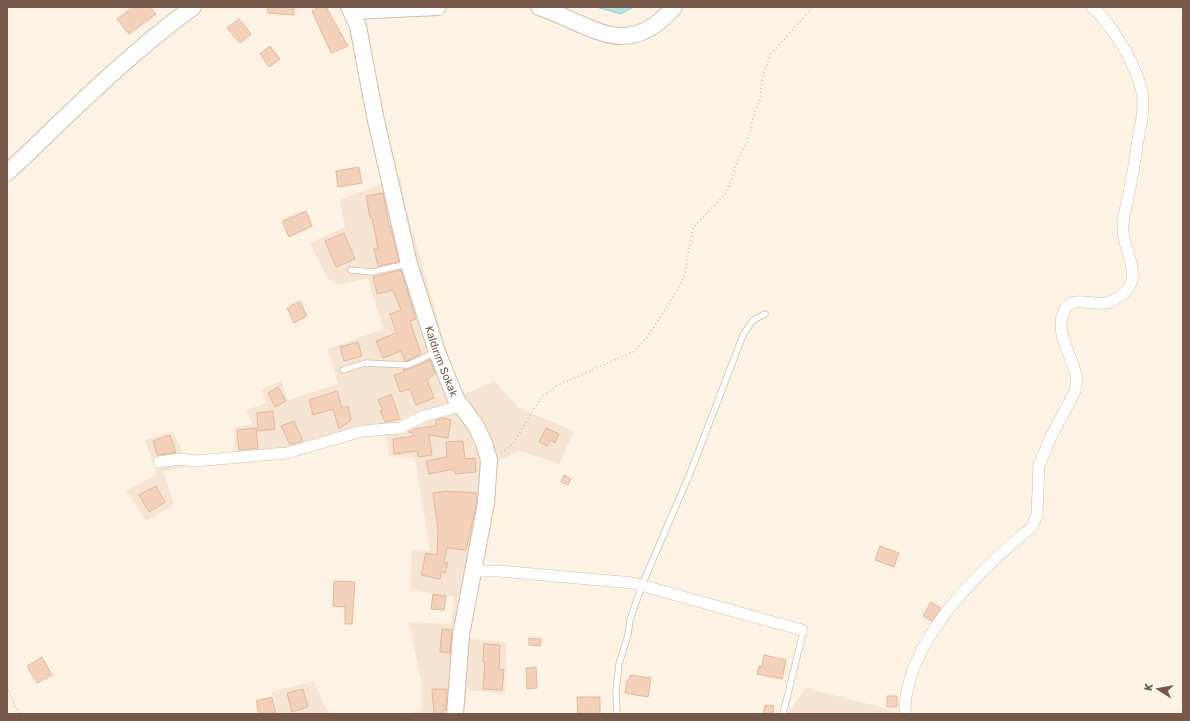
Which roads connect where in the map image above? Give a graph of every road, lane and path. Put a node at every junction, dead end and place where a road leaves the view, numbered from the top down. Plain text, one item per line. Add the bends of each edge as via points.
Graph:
1 (193, 7) edge
2 (438, 7) edge
3 (539, 7) edge
4 (674, 7) edge
5 (813, 7) edge
6 (1092, 7) edge
7 (351, 8) edge
8 (7, 173) edge
9 (410, 264) junction
10 (350, 270) dead end
11 (765, 314) dead end
12 (437, 352) junction
13 (343, 370) dead end
14 (461, 406) junction
15 (488, 460) junction
16 (159, 462) dead end
17 (472, 571) junction
18 (642, 585) junction
19 (802, 630) joint
20 (7, 687) edge
21 (21, 714) edge
22 (455, 714) edge
23 (617, 714) edge
24 (783, 714) edge
25 (905, 714) edge

1 - 8 street via 91,93
2 - 7 street
3 - 4 street via 619,37 650,29
5 - 15 path via 771,54 763,74 760,99 747,142 738,159 727,192 694,228 684,277 646,340 621,359 551,389 537,404 513,444
6 - 25 street via 1121,43 1142,92 1143,114 1122,227 1133,272 1125,292 1110,302 1104,304 1077,301 1066,307 1062,330 1078,382 1039,465 1035,522 964,589 945,614 911,673
7 - 9 street, Kaldırım Sokak via 358,26 375,116
9 - 10 lane via 372,272
9 - 12 street, Kaldırım Sokak
11 - 18 lane via 753,320 743,335
12 - 13 lane via 408,365 365,363
12 - 14 street, Kaldırım Sokak
14 - 15 street, Kaldırım Sokak via 476,426
14 - 16 street via 424,416 400,428 362,431 287,453
15 - 17 street, Kaldırım Sokak via 486,503
17 - 18 street via 500,571
17 - 22 street, Kaldırım Sokak via 461,635
18 - 19 street
18 - 23 lane via 619,664
19 - 24 lane
20 - 21 path

